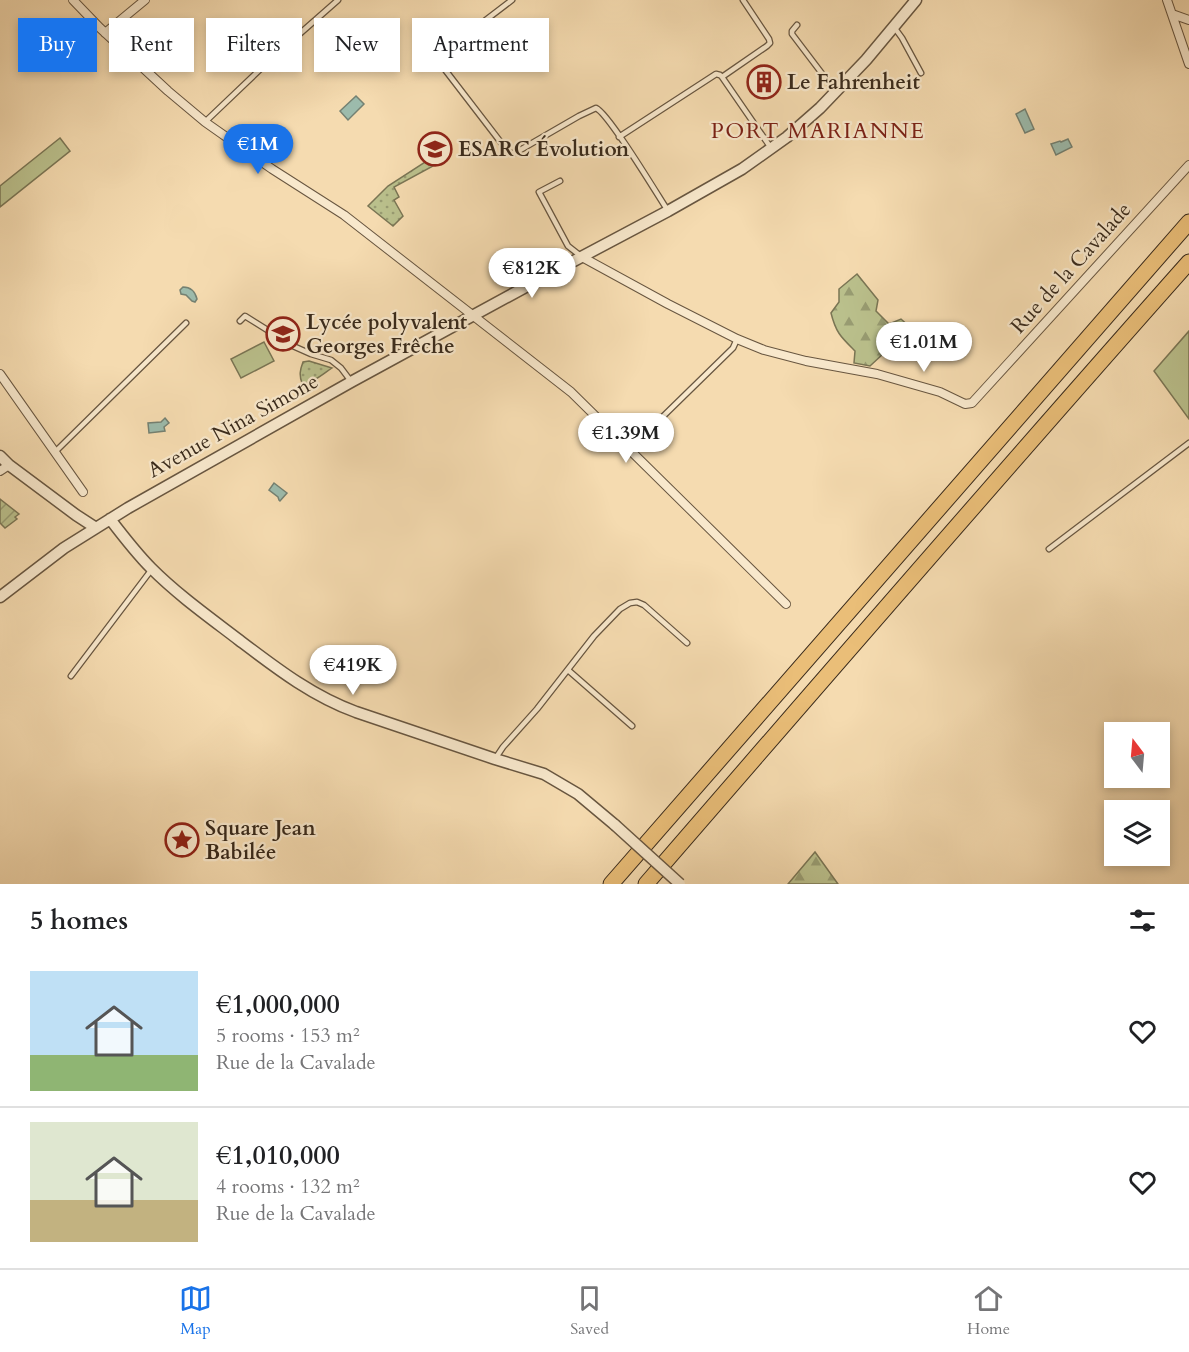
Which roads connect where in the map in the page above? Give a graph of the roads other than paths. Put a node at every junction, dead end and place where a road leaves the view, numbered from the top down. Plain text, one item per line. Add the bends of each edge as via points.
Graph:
1 (73, 0) edge
2 (145, 0) edge
3 (338, 0) edge
4 (512, 0) edge
5 (909, 0) edge
6 (916, 0) edge
7 (1167, 0) edge
8 (745, 1) edge
9 (1172, 14) junction
10 (902, 16) junction
11 (1189, 20) edge
12 (797, 25) dead end
13 (894, 27) junction
14 (105, 33) junction
15 (1189, 64) edge
16 (921, 73) dead end
17 (722, 77) junction
18 (836, 92) junction
19 (205, 122) junction
20 (619, 137) junction
21 (771, 148) junction
22 (1189, 165) edge
23 (560, 181) dead end
24 (668, 211) junction
25 (1189, 222) edge
26 (582, 257) junction
27 (1189, 262) edge
28 (473, 316) junction
29 (240, 321) dead end
30 (186, 323) dead end
31 (737, 339) junction
32 (0, 374) edge
33 (351, 382) junction
34 (1189, 443) edge
35 (628, 447) junction
36 (55, 452) junction
37 (0, 456) edge
38 (4, 468) edge
39 (83, 492) dead end
40 (110, 519) junction
41 (96, 528) junction
42 (1048, 549) dead end
43 (152, 569) junction
44 (0, 597) edge
45 (786, 604) dead end
46 (687, 643) dead end
47 (568, 670) junction
48 (71, 676) dead end
49 (632, 726) dead end
50 (495, 759) junction
51 (611, 884) edge
52 (646, 884) edge
53 (680, 884) edge

1 - 14 street
2 - 14 street
3 - 19 lane
4 - 20 lane via 436,58 508,152 514,153 596,108
5 - 10 street, Avenue Nina Simone
6 - 10 street, Avenue Nina Simone
7 - 9 street
8 - 17 lane via 770,43
9 - 11 street
9 - 15 street
10 - 13 street, Avenue Nina Simone
12 - 18 lane via 792,34
13 - 16 lane
13 - 18 street, Avenue Nina Simone
14 - 19 street
17 - 20 lane via 716,74
17 - 21 lane
18 - 21 street, Avenue Nina Simone
19 - 28 street via 344,215
20 - 24 lane
21 - 24 street, Avenue Nina Simone
22 - 31 street, Rue de la Cavalade via 972,403 965,404 940,392 877,374 783,356
23 - 26 lane via 539,192 568,246
24 - 26 street, Avenue Nina Simone
25 - 51 highway
26 - 28 street, Avenue Nina Simone
26 - 31 street, Rue de la Cavalade
27 - 52 highway
28 - 33 street, Avenue Nina Simone
28 - 35 street via 571,392
29 - 33 lane via 245,316 293,346 331,360
30 - 36 lane
31 - 35 lane via 733,348
32 - 36 street
33 - 40 street, Avenue Nina Simone
34 - 42 lane
35 - 45 street
36 - 39 street
37 - 38 street
38 - 41 street
40 - 41 street, Avenue Nina Simone
40 - 43 street
41 - 44 street, Avenue Nina Simone
43 - 48 lane
43 - 50 street via 272,666 320,696
46 - 47 lane via 644,604 630,603 601,629
47 - 49 lane
47 - 50 lane
50 - 53 street, bridge via 544,774 579,794

